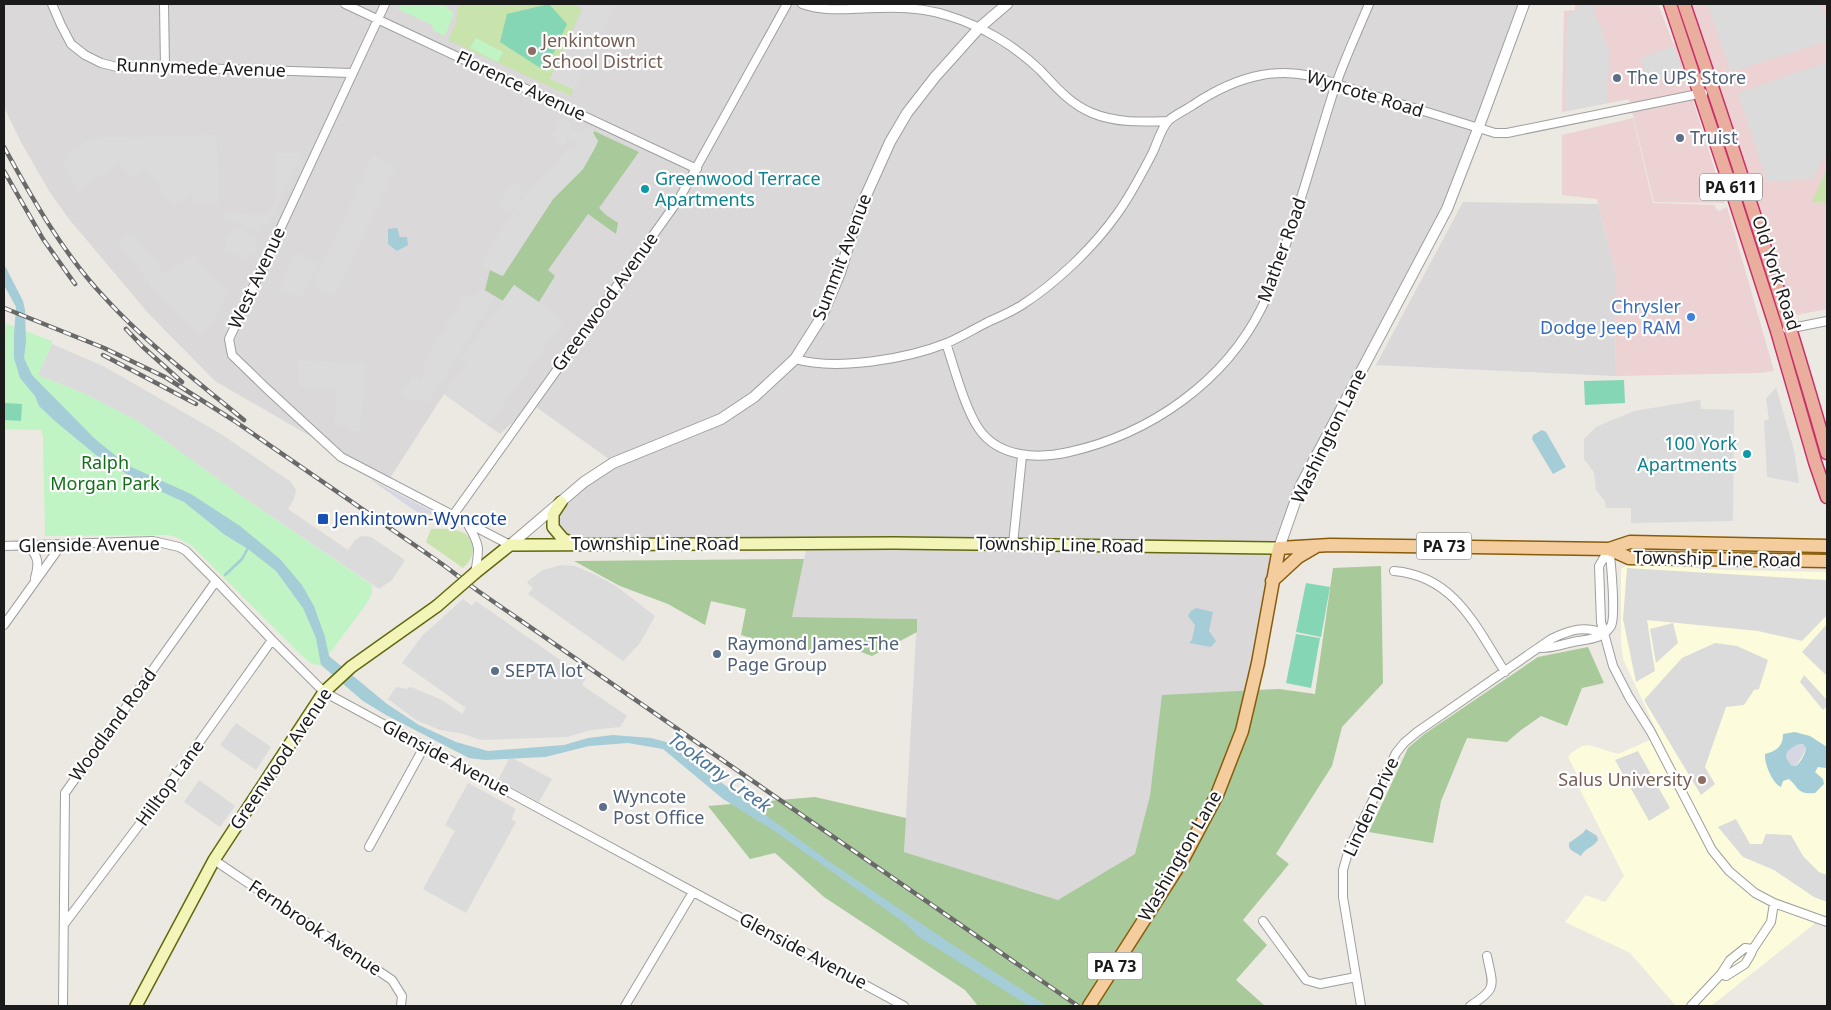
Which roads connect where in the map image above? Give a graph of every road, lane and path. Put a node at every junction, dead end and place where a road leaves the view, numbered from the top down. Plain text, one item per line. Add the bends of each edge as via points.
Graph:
1 (52, 4) edge
2 (164, 4) edge
3 (344, 4) edge
4 (385, 4) edge
5 (787, 4) edge
6 (802, 4) edge
7 (1007, 4) edge
8 (1369, 4) edge
9 (1524, 4) edge
10 (1670, 4) edge
11 (1684, 4) edge
12 (378, 20) junction
13 (979, 28) junction
14 (165, 67) junction
15 (351, 73) junction
16 (1336, 84) junction
17 (1714, 89) junction
18 (1701, 94) junction
19 (1168, 121) junction
20 (1478, 129) junction
21 (697, 169) junction
22 (1754, 210) junction
23 (1739, 213) junction
24 (1827, 321) edge
25 (1791, 328) junction
26 (1777, 331) junction
27 (946, 343) junction
28 (795, 359) junction
29 (1827, 453) edge
30 (1022, 456) junction
31 (1827, 496) edge
32 (561, 502) junction
33 (454, 514) junction
34 (466, 522) junction
35 (62, 544) junction
36 (574, 544) junction
37 (1014, 544) junction
38 (27, 545) junction
39 (510, 545) junction
40 (4, 546) edge
41 (1318, 546) junction
42 (1827, 546) edge
43 (1279, 548) junction
44 (1609, 549) junction
45 (1827, 561) edge
46 (1394, 571) dead end
47 (476, 573) junction
48 (216, 581) junction
49 (1272, 581) junction
50 (34, 583) junction
51 (4, 625) edge
52 (1605, 633) junction
53 (272, 640) junction
54 (1539, 648) junction
55 (1505, 672) junction
56 (324, 692) junction
57 (424, 747) junction
58 (369, 847) dead end
59 (214, 860) junction
60 (692, 892) junction
61 (1774, 903) junction
62 (1263, 921) dead end
63 (1827, 922) edge
64 (65, 924) junction
65 (1753, 949) junction
66 (1487, 956) dead end
67 (1721, 974) junction
68 (1356, 977) junction
69 (64, 1006) edge
70 (136, 1006) edge
71 (401, 1006) edge
72 (625, 1006) edge
73 (904, 1006) edge
74 (1089, 1006) edge
75 (1361, 1006) edge
76 (1470, 1006) edge
77 (1691, 1006) edge

1 - 14 street, Runnymede Avenue via 71,44 84,55 116,66
2 - 14 street
3 - 12 street, Florence Avenue
4 - 12 street, West Avenue
5 - 21 street, Greenwood Avenue
6 - 13 street via 831,10 923,9
7 - 13 street, Summit Avenue
8 - 16 street, Mather Road
9 - 20 street, Washington Lane
10 - 18 highway, Old York Road / PA 611
11 - 17 highway, Old York Road / PA 611
12 - 15 street, West Avenue
12 - 21 street, Florence Avenue
13 - 19 street via 1015,50 1065,98 1091,113 1111,119
13 - 28 street, Summit Avenue via 911,108 885,150 859,211 840,272 821,318
14 - 15 street, Runnymede Avenue
15 - 33 street, West Avenue via 228,339 232,355 342,457
16 - 19 street, Wyncote Road via 1302,74 1258,75 1235,81 1213,92
16 - 20 street, Wyncote Road
16 - 30 street, Mather Road via 1276,277 1261,309 1229,358 1197,389 1143,426 1086,448
17 - 18 street, Wyncote Road
17 - 22 highway, Old York Road / PA 611
18 - 20 street, Wyncote Road via 1507,133
18 - 23 highway, Old York Road / PA 611
19 - 27 street, Wyncote Road via 1134,187 1091,246 1021,306
20 - 43 street, Washington Lane via 1447,209 1301,485
21 - 33 street, Greenwood Avenue
22 - 23 highway
22 - 25 highway, Old York Road / PA 611
23 - 26 highway, Old York Road / PA 611
24 - 25 street
25 - 26 street
25 - 29 highway, Old York Road / PA 611
26 - 31 highway, Old York Road / PA 611
27 - 28 street, Wyncote Road via 867,362 808,363
27 - 30 street, Mather Road via 979,430 994,443
28 - 32 street, Summit Avenue via 754,397 721,419 613,462
30 - 37 street
32 - 36 main road via 553,514 552,527 562,539
32 - 39 street, Summit Avenue
33 - 34 street, West Avenue
34 - 39 street, West Avenue
34 - 47 street via 478,544
35 - 38 street, Glenside Avenue
35 - 48 street, Glenside Avenue via 153,541 171,544 186,551
35 - 50 street
36 - 37 main road, Township Line Road
36 - 39 main road, Township Line Road
37 - 43 main road, Township Line Road
38 - 40 street, Glenside Avenue
38 - 50 street via 34,551 39,565
39 - 47 main road, Greenwood Avenue
41 - 43 main road, Township Line Road / PA 73
41 - 44 main road, Township Line Road / PA 73
41 - 49 main road via 1298,557
42 - 44 main road, Township Line Road / PA 73 via 1630,542
43 - 49 main road, Washington Lane / PA 73
44 - 45 main road, Township Line Road / PA 73 via 1629,558
44 - 52 street via 1612,624
44 - 52 street via 1599,566 1601,622
46 - 55 street via 1421,577 1450,594
47 - 56 main road, Greenwood Avenue, bridge via 437,606 351,667
48 - 53 street, Glenside Avenue
48 - 64 street, Woodland Road via 65,793
49 - 74 main road, Washington Lane / PA 73 via 1242,731 1217,795 1183,859
50 - 51 street
52 - 54 street, Linden Drive via 1591,640 1556,648
52 - 54 street, Linden Drive via 1589,628 1569,631
52 - 61 street via 1613,666 1712,850 1740,880
53 - 56 street, Glenside Avenue
53 - 64 street, Hilltop Lane
54 - 55 street, Linden Drive
55 - 68 street, Linden Drive via 1412,735 1399,748 1349,849 1343,870 1343,897
56 - 57 street, Glenside Avenue
56 - 59 main road, Greenwood Avenue
57 - 58 street
57 - 60 street, Glenside Avenue
59 - 70 main road, Greenwood Avenue
59 - 71 street, Fernbrook Avenue via 392,980 402,996
60 - 72 street
60 - 73 street, Glenside Avenue
61 - 63 street
61 - 65 street via 1770,922
62 - 68 street via 1306,980 1320,984
64 - 69 street, Woodland Road
65 - 67 street via 1745,948 1730,960
65 - 67 street via 1745,964 1726,976
66 - 76 street via 1493,984 1488,993
67 - 77 street
68 - 75 street, Linden Drive

